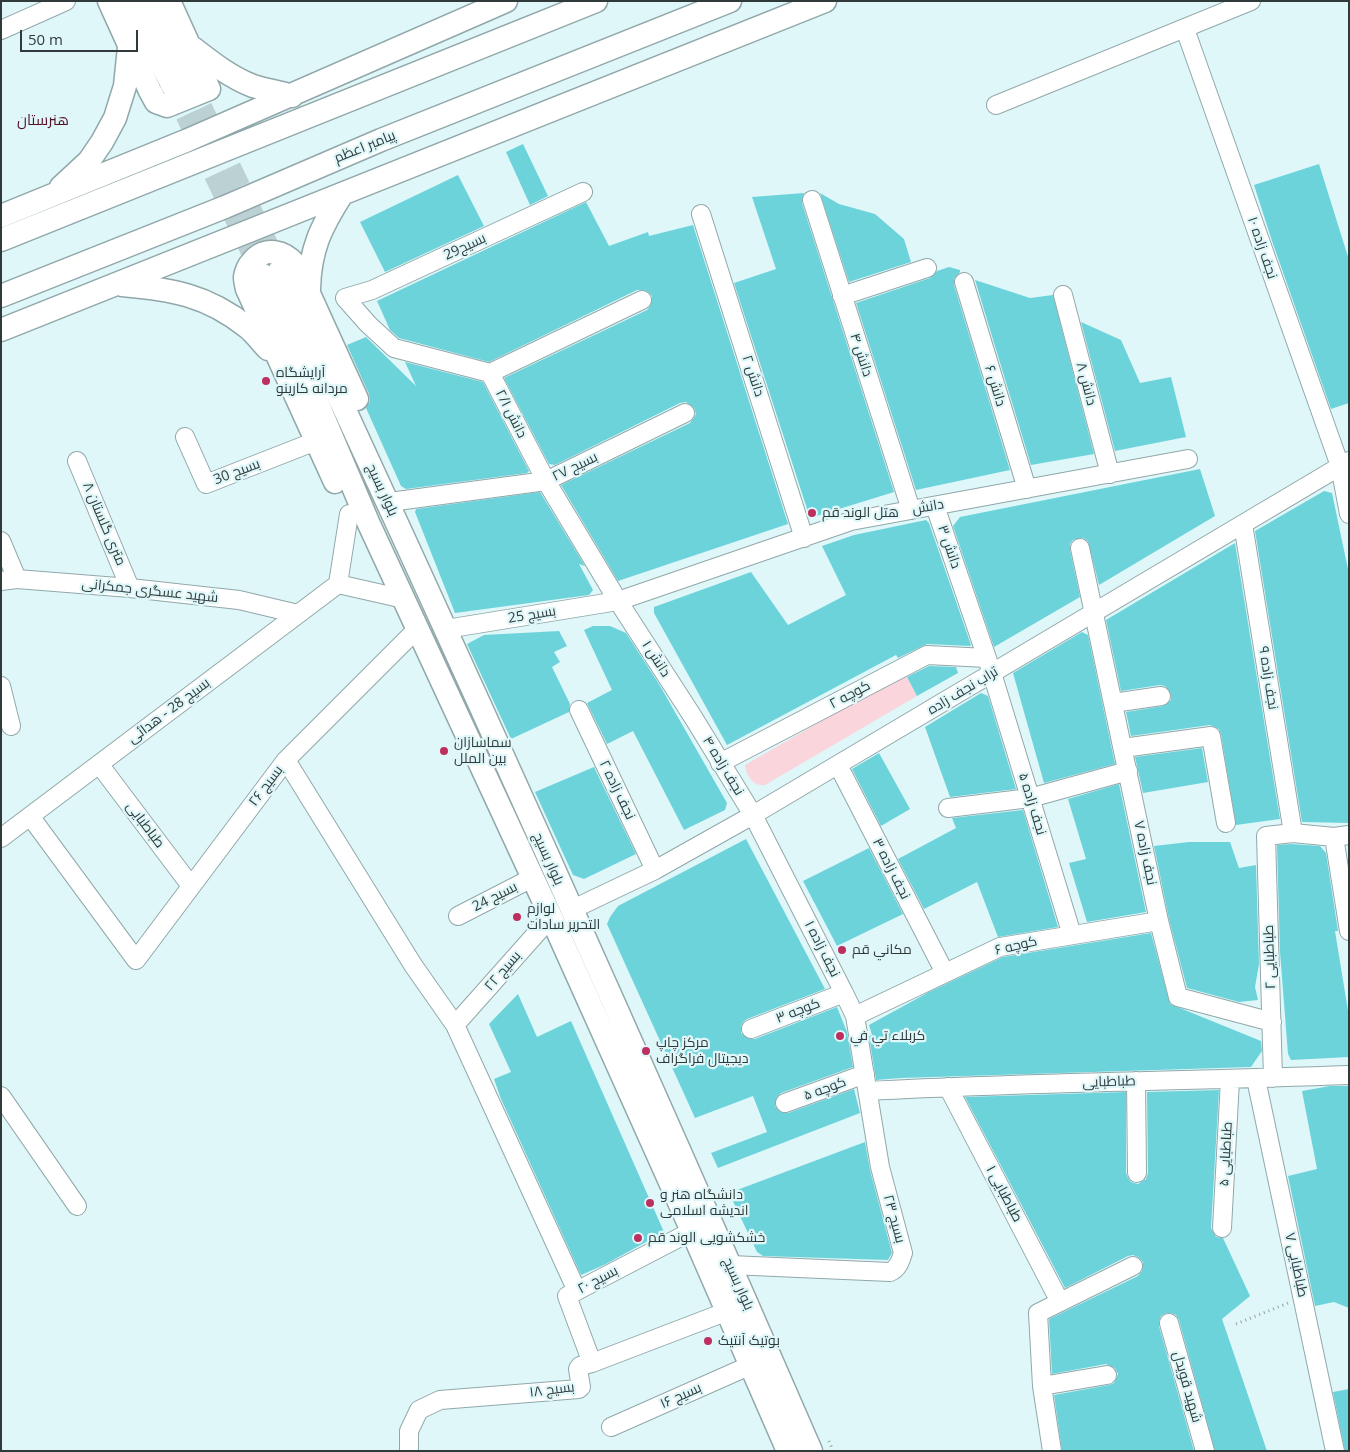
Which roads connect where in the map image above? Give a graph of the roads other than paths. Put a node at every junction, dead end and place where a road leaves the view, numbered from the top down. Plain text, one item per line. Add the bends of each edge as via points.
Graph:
1 (66, 1) edge
2 (109, 1) edge
3 (131, 1) edge
4 (151, 1) edge
5 (169, 1) edge
6 (506, 1) edge
7 (596, 1) edge
8 (730, 1) edge
9 (825, 1) edge
10 (1251, 1) edge
11 (806, 6) edge
12 (1185, 29) junction
13 (1, 30) edge
14 (189, 45) junction
15 (129, 46) junction
16 (292, 96) junction
17 (996, 105) dead end
18 (226, 124) junction
19 (236, 145) junction
20 (583, 192) dead end
21 (342, 194) junction
22 (52, 195) junction
23 (812, 200) dead end
24 (702, 214) dead end
25 (1, 216) edge
26 (1, 240) edge
27 (927, 268) dead end
28 (964, 282) dead end
29 (116, 285) junction
30 (309, 292) junction
31 (1063, 295) dead end
32 (1, 296) edge
33 (842, 296) junction
34 (345, 298) joint
35 (642, 300) dead end
36 (1, 330) edge
37 (280, 362) junction
38 (490, 373) junction
39 (685, 413) dead end
40 (185, 437) dead end
41 (316, 441) junction
42 (1188, 459) dead end
43 (77, 461) dead end
44 (1344, 463) edge
45 (1110, 474) junction
46 (546, 481) junction
47 (1027, 489) junction
48 (934, 506) junction
49 (395, 507) junction
50 (911, 510) junction
51 (1349, 514) edge
52 (359, 518) junction
53 (1243, 524) junction
54 (804, 538) junction
55 (1, 541) edge
56 (1080, 548) dead end
57 (9, 580) edge
58 (338, 584) junction
59 (130, 588) junction
60 (404, 599) junction
61 (618, 601) junction
62 (1094, 612) junction
63 (298, 614) junction
64 (417, 629) junction
65 (446, 629) junction
66 (989, 666) junction
67 (1, 686) edge
68 (1161, 696) dead end
69 (1113, 703) junction
70 (579, 710) dead end
71 (693, 717) joint
72 (11, 726) dead end
73 (1123, 748) junction
74 (286, 760) junction
75 (720, 763) junction
76 (99, 764) junction
77 (838, 765) junction
78 (1128, 771) junction
79 (1030, 798) junction
80 (948, 808) dead end
81 (752, 815) junction
82 (30, 816) junction
83 (1226, 823) dead end
84 (1293, 833) junction
85 (1342, 836) edge
86 (1, 838) edge
87 (655, 870) junction
88 (532, 878) junction
89 (191, 886) junction
90 (561, 913) junction
91 (458, 916) dead end
92 (1160, 921) junction
93 (1349, 931) edge
94 (1072, 935) junction
95 (945, 973) junction
96 (844, 993) junction
97 (855, 1016) junction
98 (1272, 1022) junction
99 (455, 1025) junction
100 (751, 1029) dead end
101 (1349, 1075) edge
102 (1265, 1078) junction
103 (1230, 1080) junction
104 (1136, 1081) junction
105 (867, 1083) junction
106 (948, 1087) junction
107 (1, 1096) edge
108 (785, 1103) dead end
109 (1137, 1173) dead end
110 (77, 1206) dead end
111 (1222, 1228) dead end
112 (692, 1231) junction
113 (730, 1265) junction
114 (1133, 1266) dead end
115 (577, 1291) junction
116 (1060, 1302) junction
117 (728, 1311) junction
118 (1168, 1323) dead end
119 (592, 1363) junction
120 (751, 1365) junction
121 (1107, 1375) dead end
122 (1042, 1386) junction
123 (611, 1427) dead end
124 (409, 1451) edge
125 (788, 1451) edge
126 (811, 1451) edge
127 (1052, 1451) edge
128 (1205, 1451) edge
129 (1336, 1451) edge

1 - 13 street
2 - 15 main road
3 - 4 main road via 179,81
5 - 14 main road
6 - 16 main road
7 - 19 main road
8 - 32 main road, پیامبر اعظم
9 - 11 main road
10 - 12 street
11 - 21 main road
12 - 17 street
12 - 44 street, نجف زاده ۱۰
14 - 15 main road via 209,89 167,106 156,102
14 - 16 main road via 239,80
15 - 22 main road via 125,86 115,118 89,161
16 - 18 main road
18 - 19 main road
18 - 22 main road
19 - 26 main road
20 - 34 street, بسیج29 via 372,290
21 - 29 main road
21 - 30 main road via 315,245
22 - 25 main road
23 - 33 street, دانش ۴
24 - 54 street, دانش ۲
27 - 33 street
28 - 47 street, دانش ۶
29 - 36 main road
29 - 37 main road via 185,293 217,307 248,328
30 - 37 main road via 296,264 282,253 264,253 255,258 245,275 247,289
30 - 49 main road via 393,486
31 - 45 street, دانش ۸
33 - 50 street, دانش ۴
34 - 38 street, دانش ۲/۱ via 394,348
35 - 38 street
37 - 41 main road
38 - 46 street, دانش ۲/۱
39 - 46 street, بسیج ۲۷
40 - 41 street, بسیج 30 via 206,484
41 - 52 main road
42 - 45 street, دانش
43 - 59 street, ۸ متری گلستان
44 - 51 street, نجف زاده ۱۰
44 - 53 street, تراب نجف زاده
45 - 47 street, دانش
46 - 49 street, بسیج ۲۷
46 - 61 street, دانش ۲/۱
47 - 48 street, دانش
48 - 50 street, دانش
48 - 66 street, دانش ۳
49 - 52 main road, بلوار بسیج via 271,273
49 - 65 main road, بلوار بسیج
50 - 54 street, دانش via 850,521
52 - 58 street
52 - 60 main road, بلوار بسیج
53 - 62 street, تراب نجف زاده
53 - 84 street, نجف زاده ۹
54 - 61 street, دانش
55 - 57 street
56 - 62 street, نجف زاده ۷
57 - 59 street, شهید عسگری جمکرانی
58 - 60 street
58 - 63 street, بسیج 28 - هدائی
59 - 63 street, شهید عسگری جمکرانی via 239,600
60 - 64 main road, بلوار بسیج
61 - 65 street, بسیج 25
61 - 71 street, دانش ۱
62 - 66 street, تراب نجف زاده
62 - 69 street, نجف زاده ۷
63 - 76 street, بسیج 28 - هدائی
64 - 74 street, بسیج ۲۶
64 - 88 main road, بلوار بسیج
65 - 90 main road, بلوار بسیج
66 - 75 street, کوچه ۲ via 927,655
66 - 77 street, تراب نجف زاده
66 - 79 street, نجف زاده ۵
67 - 72 street
68 - 69 street
69 - 73 street, نجف زاده ۷
70 - 87 street, نجف زاده ۲
71 - 75 street, نجف زاده ۴
73 - 78 street, نجف زاده ۷
73 - 83 street via 1211,736
74 - 89 street, بسیج ۲۶
74 - 99 street via 412,965
75 - 81 street, نجف زاده ۴
76 - 82 street, بسیج 28 - هدائی
76 - 89 street, طباطبایی
77 - 81 street, تراب نجف زاده
77 - 95 street, نجف زاده ۳
78 - 79 street
78 - 92 street, نجف زاده ۷
79 - 80 street
79 - 94 street, نجف زاده ۵
81 - 87 street, تراب نجف زاده
81 - 96 street, نجف زاده ۱
82 - 86 street, بسیج 28 - هدائی
82 - 89 street, بسیج ۲۶ via 136,960
84 - 85 street
84 - 98 street, طباطبایی ۲ via 1266,836
85 - 93 street
87 - 90 street, تراب نجف زاده
88 - 90 main road, بلوار بسیج
88 - 91 street, بسیج 24
90 - 99 street, بسیج ۲۲
90 - 112 main road, بلوار بسیج
90 - 113 main road, بلوار بسیج
92 - 94 street, کوچه ۶
92 - 98 street, نجف زاده ۷ via 1178,997
94 - 95 street, کوچه ۶ via 1000,947
95 - 97 street, کوچه ۶
96 - 97 street, نجف زاده ۱
96 - 100 street, کوچه ۳
97 - 105 street, نجف زاده ۱
98 - 102 street, طباطبایی ۲
99 - 115 street
101 - 102 street, طباطبایی
102 - 103 street, طباطبایی
102 - 129 street, طباطبایی ۷ via 1303,1297
103 - 104 street, طباطبایی
103 - 111 street, طباطبایی ۵
104 - 106 street, طباطبایی
104 - 109 street
105 - 106 street, طباطبایی
105 - 108 street, کوچه ۵
105 - 113 street, بسیج ۲۳ via 880,1167 903,1253 894,1270
106 - 116 street, طباطبایی ۱
107 - 110 street
112 - 115 street, بسیج ۲۰
112 - 117 main road, بلوار بسیج
113 - 126 main road, بلوار بسیج
114 - 116 street
115 - 119 street, بسیج ۲۰ via 567,1296
116 - 122 street via 1038,1313
117 - 119 street, بسیج ۱۸
117 - 120 main road, بلوار بسیج
118 - 128 street, شهید قویدل
119 - 124 street, بسیج ۱۸ via 578,1367 579,1389 440,1400 419,1410 409,1431
120 - 123 street, بسیج ۱۶
120 - 125 main road, بلوار بسیج
121 - 122 street
122 - 127 street

